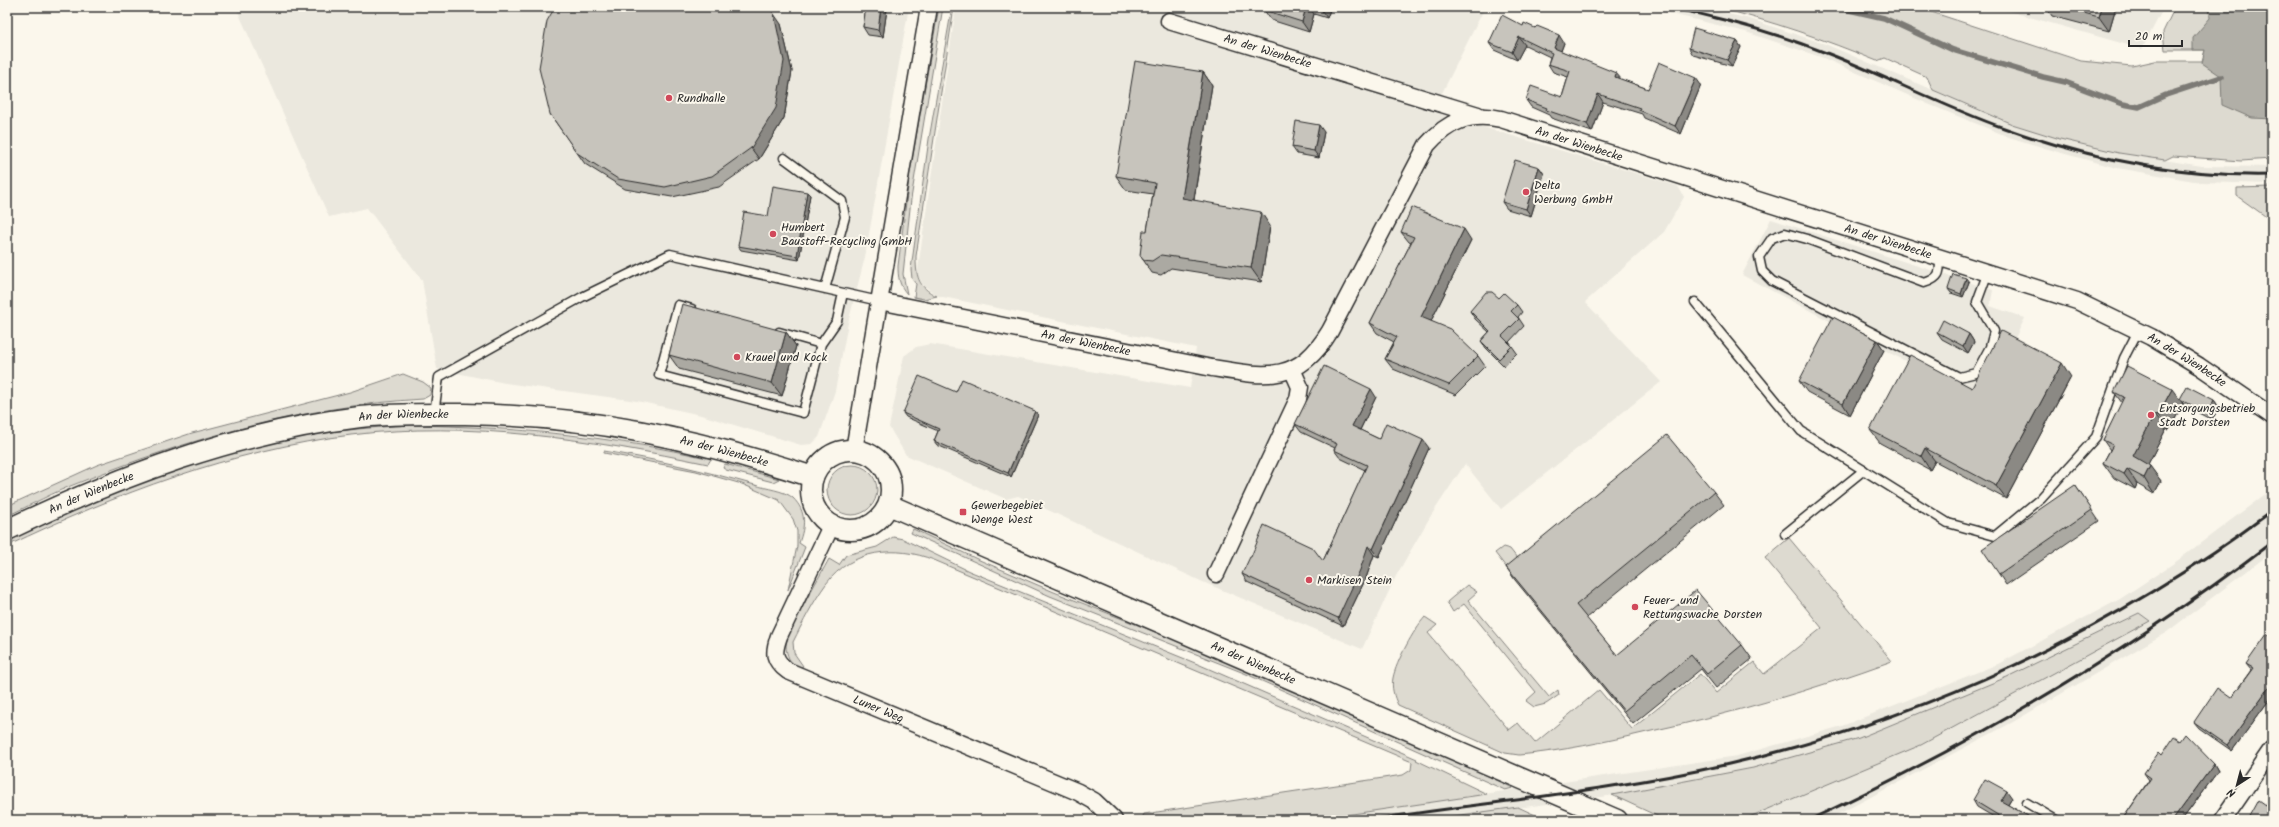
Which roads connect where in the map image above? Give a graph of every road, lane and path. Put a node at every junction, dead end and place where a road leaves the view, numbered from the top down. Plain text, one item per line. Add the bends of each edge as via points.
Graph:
1 (929, 7) edge
2 (1169, 21) dead end
3 (1481, 116) junction
4 (784, 158) dead end
5 (1940, 256) junction
6 (1988, 272) junction
7 (825, 289) junction
8 (843, 293) junction
9 (879, 301) junction
10 (1695, 302) dead end
11 (700, 311) edge
12 (768, 329) edge
13 (2138, 331) junction
14 (821, 344) junction
15 (1292, 369) junction
16 (434, 414) junction
17 (2272, 416) edge
18 (854, 450) junction
19 (1864, 470) junction
20 (813, 477) junction
21 (890, 505) junction
22 (831, 526) junction
23 (7, 530) edge
24 (1785, 534) dead end
25 (1216, 574) dead end
26 (2272, 748) edge
27 (2027, 803) dead end
28 (1109, 815) edge
29 (1617, 820) edge
30 (2056, 820) edge
31 (2223, 820) edge

1 - 9 street
2 - 3 street, An der Wienbecke
3 - 5 street, An der Wienbecke via 1502,119
3 - 15 street, An der Wienbecke via 1467,117 1451,123 1427,145 1330,331 1313,355
4 - 7 lane via 842,201 846,217
5 - 6 street, An der Wienbecke
5 - 6 lane via 1940,272 1934,280 1924,283 1807,239 1784,233 1772,238 1759,257 1762,271 1772,281 1959,377 1976,373 1990,347 1994,331 1977,302
6 - 13 street, An der Wienbecke via 2078,301
7 - 8 lane
7 - 16 lane via 670,254 582,298 439,377
8 - 9 lane
8 - 14 lane via 837,321
9 - 15 street, An der Wienbecke via 1259,376
9 - 18 street
10 - 19 lane via 1801,431
11 - 14 lane via 678,305 659,374 803,413
12 - 14 lane
13 - 17 street, An der Wienbecke via 2199,366
13 - 19 lane via 2124,358 2096,437 2042,498 1995,536 1948,522
15 - 25 street via 1300,387 1298,399
16 - 20 street, An der Wienbecke via 539,416 615,425 701,443
16 - 23 street, An der Wienbecke via 358,418 241,441 195,453 114,482
18 - 20 street via 841,451 829,456 819,465
18 - 21 street via 877,459 885,468 892,492
19 - 24 lane
20 - 22 street via 811,499 822,519
21 - 22 street via 872,526 858,531 844,531
21 - 29 street, An der Wienbecke
22 - 28 street, Luner Weg via 779,636 775,654 777,662 788,671 1078,792
26 - 31 street
27 - 30 lane

